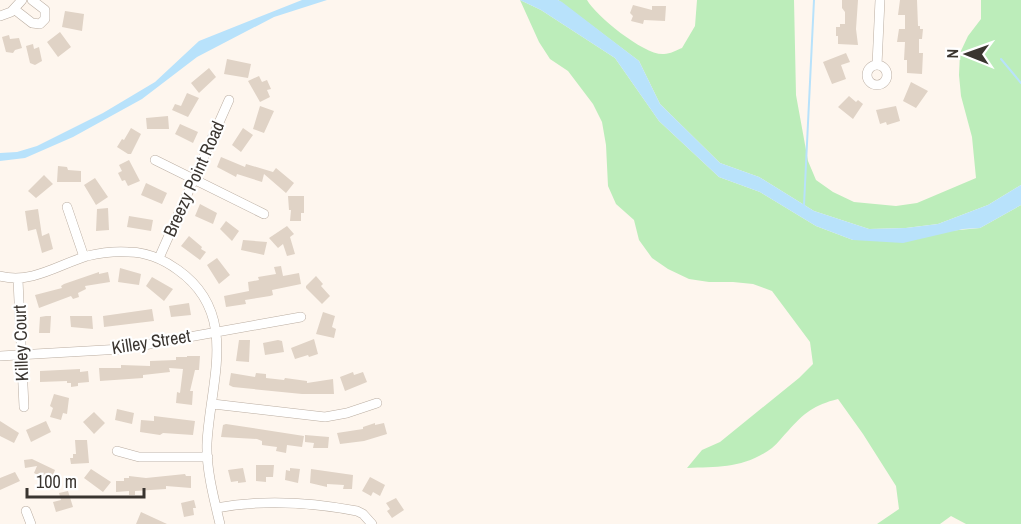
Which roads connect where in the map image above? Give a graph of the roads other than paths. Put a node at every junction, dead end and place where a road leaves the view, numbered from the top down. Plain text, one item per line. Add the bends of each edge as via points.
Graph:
1 (22, 0) edge
2 (32, 0) edge
3 (880, 0) edge
4 (14, 9) junction
5 (0, 16) edge
6 (877, 65) dead end
7 (229, 100) dead end
8 (155, 160) dead end
9 (195, 181) junction
10 (67, 207) dead end
11 (264, 214) dead end
12 (84, 257) junction
13 (159, 258) junction
14 (0, 276) edge
15 (18, 280) junction
16 (301, 316) dead end
17 (216, 331) junction
18 (21, 354) junction
19 (0, 356) edge
20 (377, 403) dead end
21 (213, 404) junction
22 (24, 407) dead end
23 (117, 451) dead end
24 (208, 457) junction
25 (216, 508) junction
26 (26, 511) dead end
27 (31, 524) edge
28 (220, 524) edge
29 (372, 524) edge

1 - 4 street
2 - 4 street via 45,10 45,19 40,24 32,23
3 - 6 street
4 - 5 street
7 - 9 street, Breezy Point Road
8 - 9 street
9 - 11 street
9 - 13 street, Breezy Point Road
10 - 12 street
12 - 13 street via 131,252
12 - 15 street
13 - 17 street via 188,277 202,293
14 - 15 street
15 - 18 street, Killey Court
16 - 17 street, Killey Street
17 - 18 street, Killey Street via 122,349
17 - 21 street
18 - 19 street, Killey Street
18 - 22 street, Killey Court
20 - 21 street via 325,417
21 - 24 street
23 - 24 street via 139,457
24 - 25 street
25 - 28 street
25 - 29 street via 276,502 357,512
26 - 27 street

